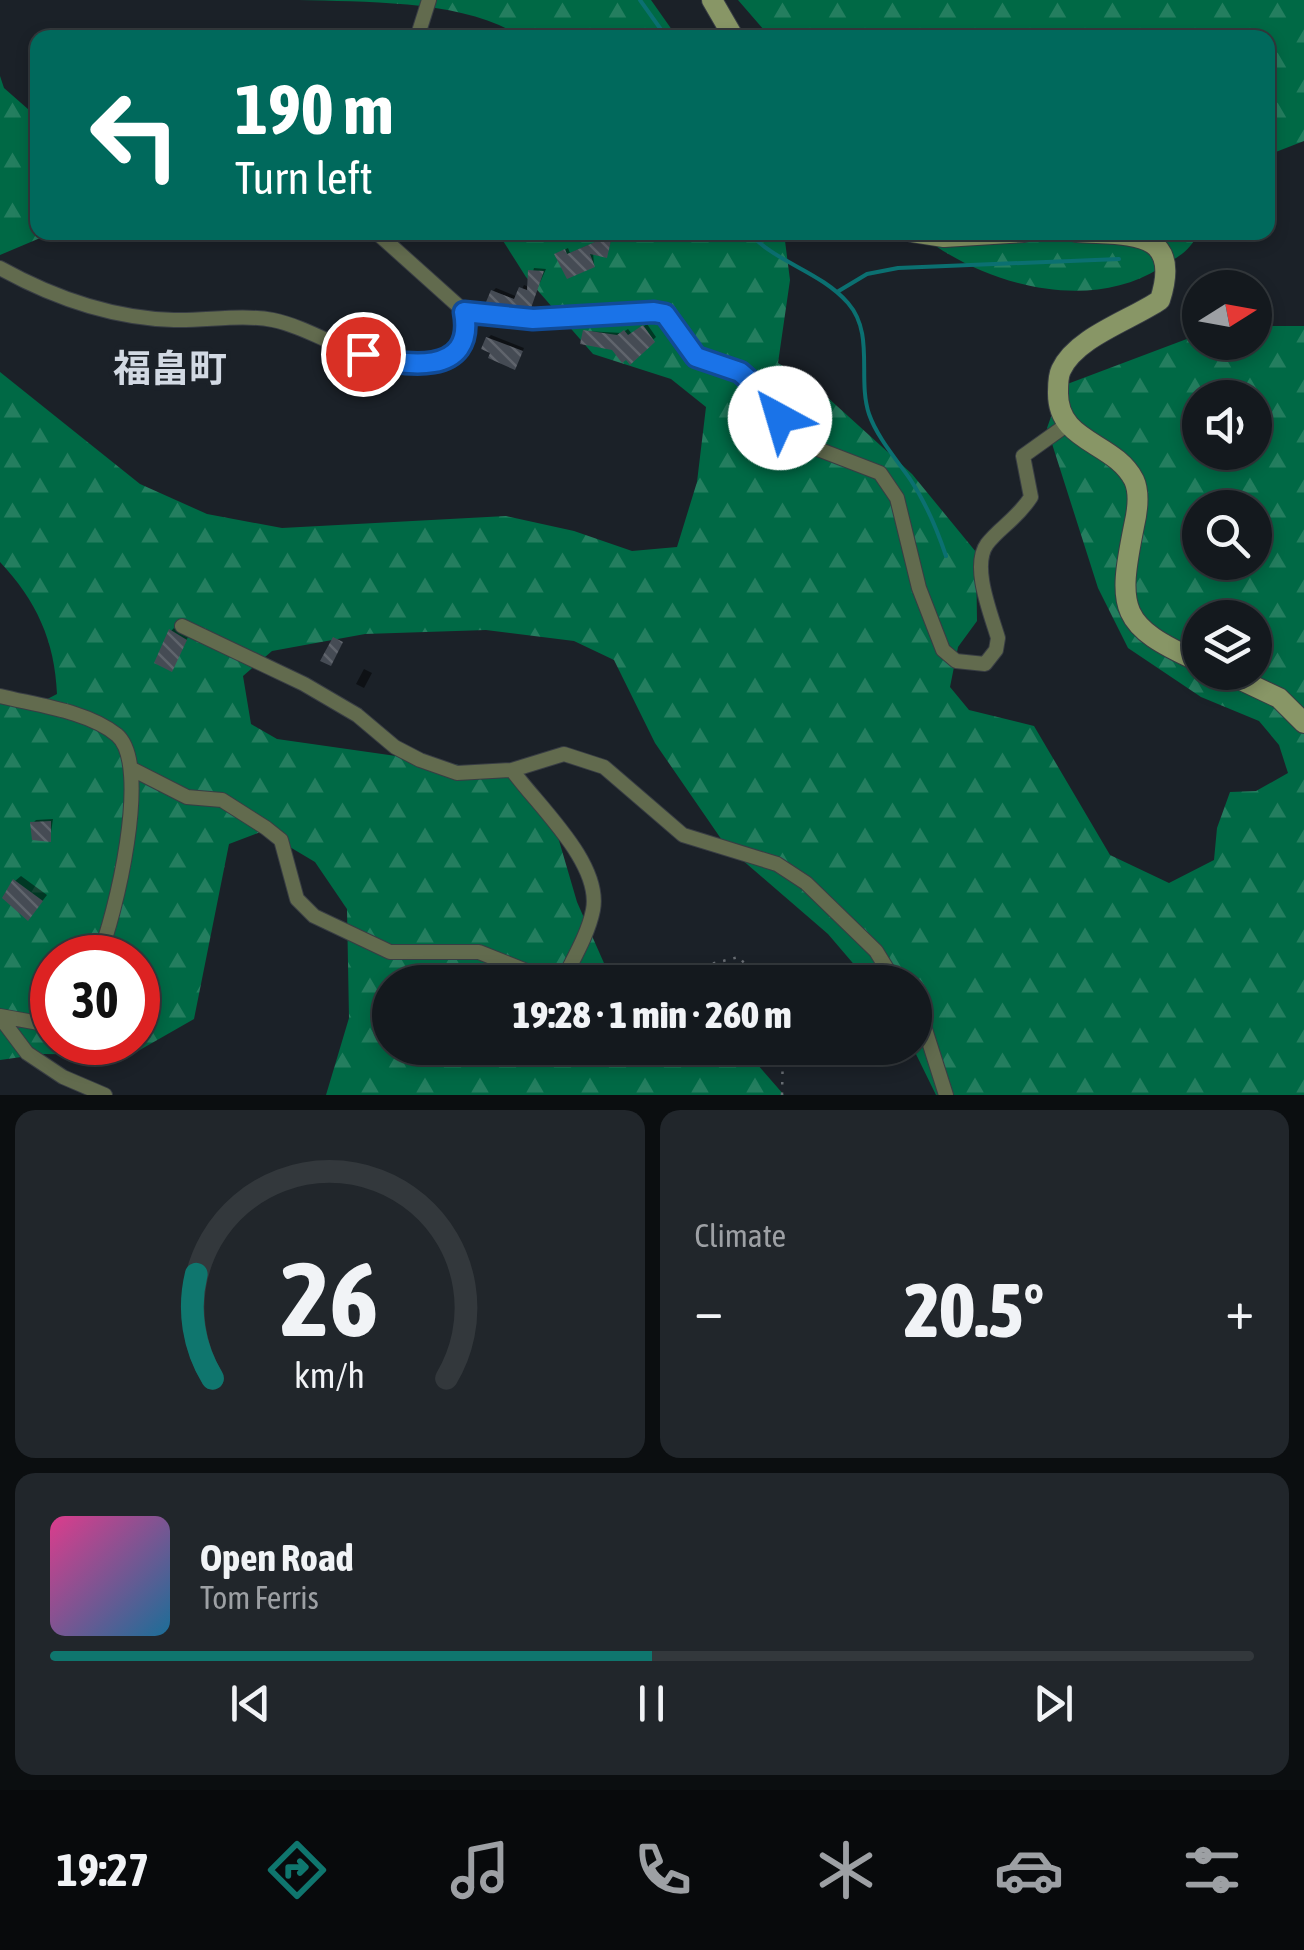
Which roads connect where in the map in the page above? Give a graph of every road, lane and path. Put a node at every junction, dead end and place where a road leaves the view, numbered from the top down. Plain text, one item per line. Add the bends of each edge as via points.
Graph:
1 (429, 0) edge
2 (712, 0) edge
3 (420, 30) edge
4 (729, 30) edge
5 (385, 240) edge
6 (1148, 240) edge
7 (0, 268) edge
8 (464, 312) junction
9 (1065, 426) junction
10 (182, 626) dead end
11 (1182, 654) edge
12 (1262, 690) edge
13 (0, 696) edge
14 (1304, 722) edge
15 (132, 769) junction
16 (512, 770) junction
17 (103, 935) edge
18 (511, 965) edge
19 (569, 965) edge
20 (712, 965) edge
21 (746, 965) edge
22 (885, 965) edge
23 (0, 1016) edge
24 (30, 1021) edge
25 (932, 1050) edge
26 (783, 1065) edge
27 (105, 1095) edge
28 (782, 1095) edge
29 (946, 1095) edge

1 - 3 street
2 - 4 main road
5 - 8 street
6 - 9 main road via 1157,245 1169,273 1160,300 1075,350 1059,372
7 - 8 street via 107,312 272,320 334,345 417,366 441,361 460,346
8 - 9 street via 533,319 665,314 696,357 740,372 764,393 797,441 880,473 897,498 919,588 943,650 970,665 986,664 998,638 981,564 984,548 1030,497 1022,456
9 - 11 main road via 1117,460 1135,482 1138,510 1123,582 1135,623
10 - 16 street via 318,692 420,760 478,776
12 - 14 main road
13 - 15 street via 74,715 115,734 128,748
15 - 17 street via 131,808
15 - 18 street via 187,797 222,800 266,828 280,840 297,899 314,916 390,952 478,952
16 - 19 street via 590,878 594,906
16 - 22 street via 564,754 604,767 683,835 777,864 806,883
20 - 21 path via 740,957
23 - 24 street
23 - 27 street via 28,1053
25 - 29 street
26 - 28 path

